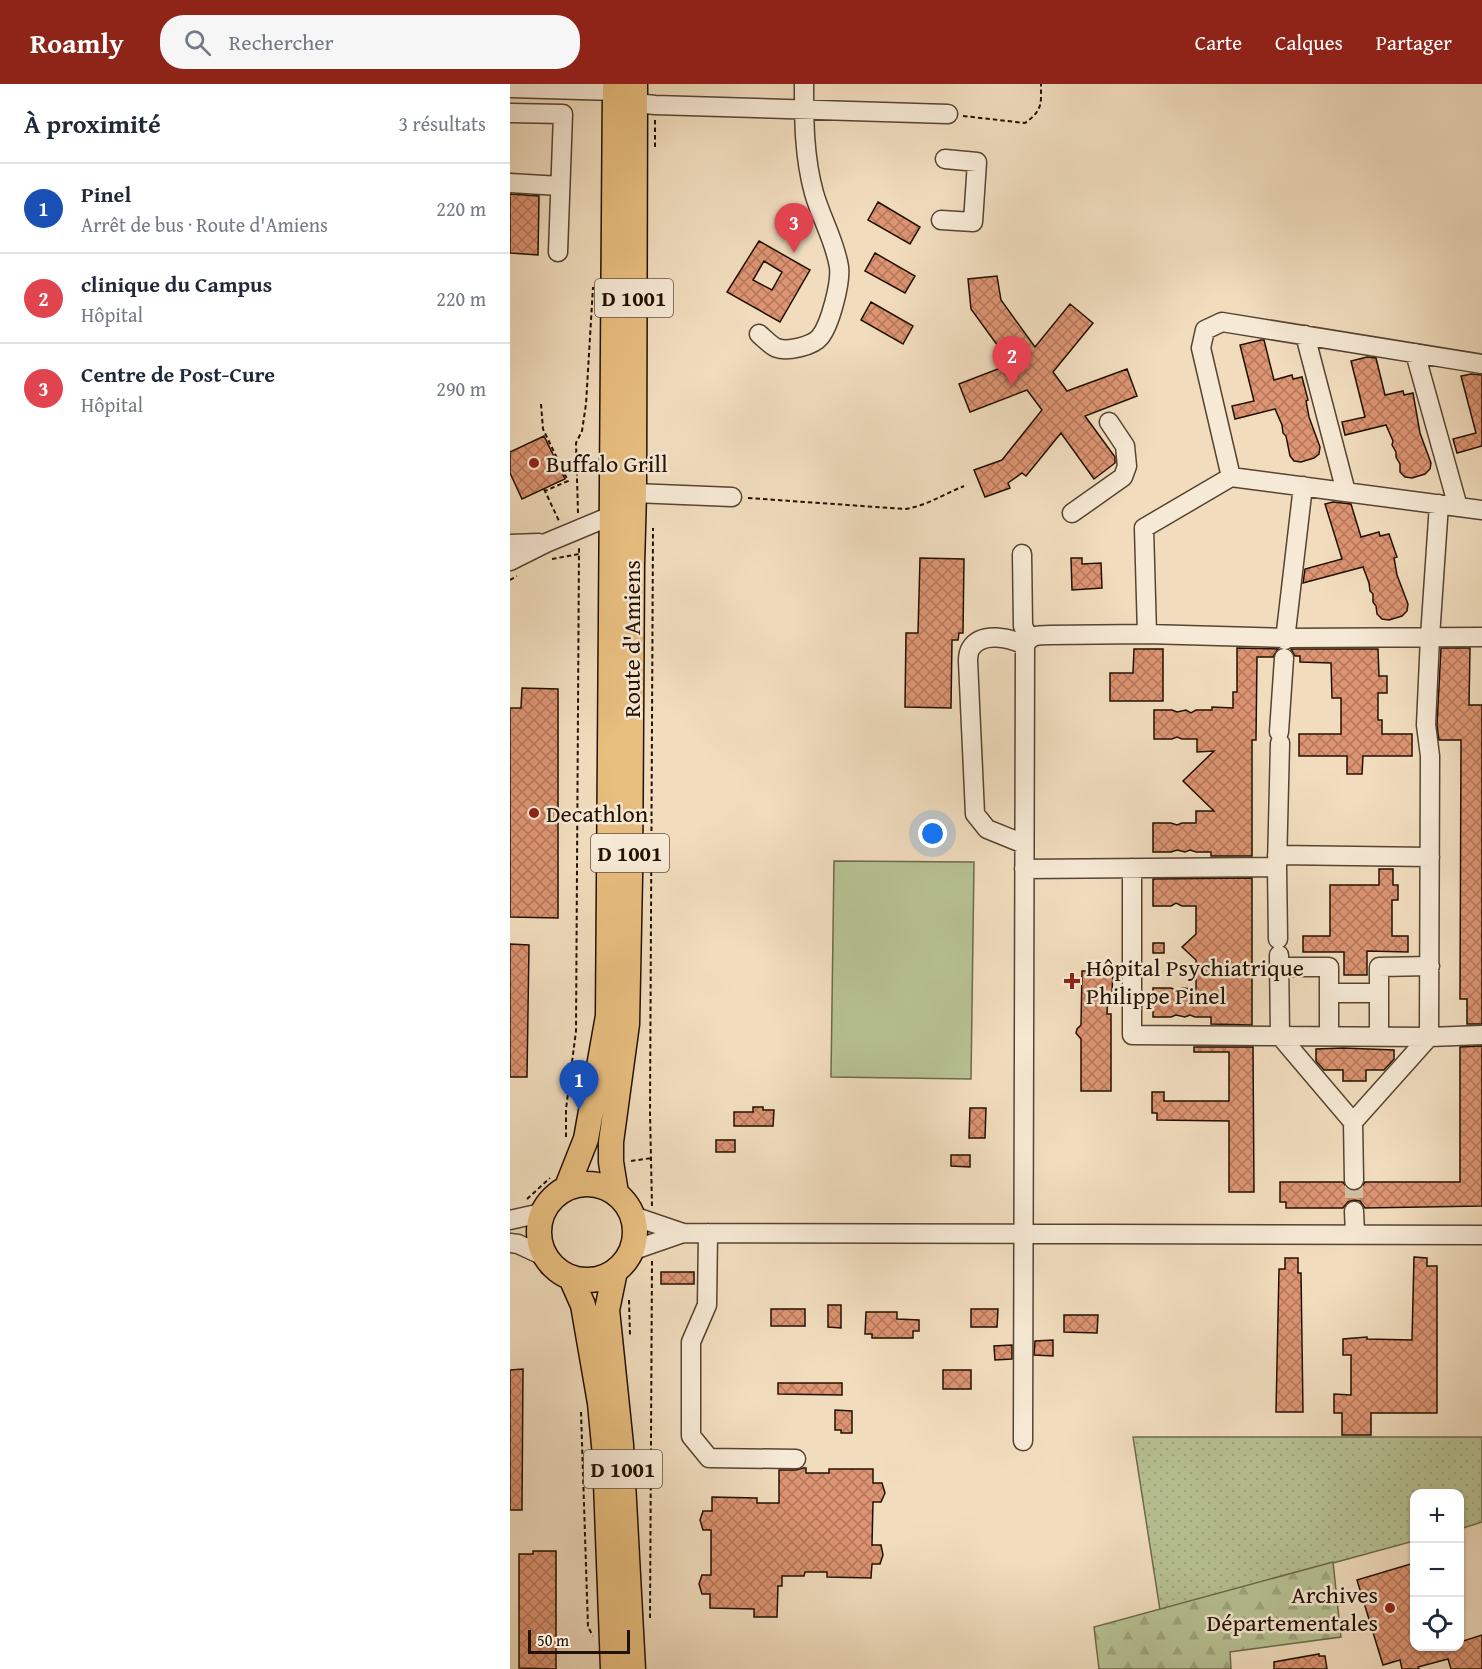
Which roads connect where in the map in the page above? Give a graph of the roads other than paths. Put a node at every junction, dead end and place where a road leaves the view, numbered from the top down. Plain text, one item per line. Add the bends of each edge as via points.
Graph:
1 (804, 84) edge
2 (510, 88) edge
3 (529, 88) junction
4 (621, 92) edge
5 (804, 108) junction
6 (510, 112) edge
7 (948, 114) road end
8 (945, 159) dead end
9 (510, 183) edge
10 (560, 186) junction
11 (941, 220) dead end
12 (558, 252) dead end
13 (759, 334) dead end
14 (1305, 335) junction
15 (1415, 353) junction
16 (1482, 364) edge
17 (1109, 422) dead end
18 (1231, 477) junction
19 (1303, 486) junction
20 (1346, 492) junction
21 (732, 497) road end
22 (633, 503) junction
23 (1439, 504) junction
24 (1458, 507) junction
25 (1482, 510) edge
26 (1071, 513) dead end
27 (510, 544) edge
28 (549, 551) junction
29 (1022, 554) dead end
30 (516, 567) edge
31 (1147, 634) junction
32 (1430, 637) junction
33 (1482, 637) edge
34 (1027, 641) junction
35 (1285, 645) junction
36 (1024, 844) junction
37 (1430, 857) junction
38 (1277, 861) junction
39 (1132, 868) junction
40 (1024, 869) junction
41 (1279, 954) junction
42 (1430, 966) junction
43 (1329, 993) junction
44 (1379, 993) junction
45 (1482, 1035) edge
46 (1280, 1036) junction
47 (1329, 1036) junction
48 (1379, 1036) junction
49 (1429, 1036) junction
50 (1353, 1122) junction
51 (1354, 1180) tunnel mouth
52 (560, 1181) junction
53 (616, 1192) junction
54 (534, 1207) junction
55 (1354, 1211) tunnel mouth
56 (633, 1216) junction
57 (510, 1220) edge
58 (683, 1233) junction
59 (708, 1233) junction
60 (1023, 1234) junction
61 (1355, 1234) junction
62 (1482, 1235) edge
63 (510, 1243) edge
64 (631, 1251) junction
65 (542, 1264) junction
66 (615, 1271) junction
67 (564, 1281) junction
68 (1023, 1441) dead end
69 (796, 1459) dead end
70 (613, 1669) edge
71 (633, 1669) edge

1 - 5 street
2 - 3 street
3 - 4 street
3 - 6 street
4 - 5 street
4 - 22 main road, Route d'Amiens / D 1001 via 614,276
4 - 22 main road, Route d'Amiens / D 1001 via 634,153
5 - 7 street
5 - 13 street via 804,140 814,194 839,269 836,302 820,338 800,348 778,348
6 - 10 street via 563,114
8 - 11 street via 977,162 972,222
9 - 10 street
10 - 12 street
14 - 15 street
14 - 18 street via 1222,321 1205,330 1202,348
14 - 20 street
15 - 16 street
15 - 24 street
17 - 26 street via 1125,446 1124,477
18 - 19 street
18 - 31 street via 1144,528
19 - 20 street
19 - 35 street
20 - 23 street
21 - 22 street
22 - 28 street via 579,529
22 - 52 main road, Route d'Amiens / D 1001 via 608,1016 586,1139
22 - 53 main road, Route d'Amiens / D 1001 via 627,1024 611,1142
23 - 24 street
23 - 32 street
24 - 25 street
27 - 28 street
28 - 30 street
29 - 34 street via 1023,626
31 - 34 street via 1042,635
31 - 35 street
32 - 33 street
32 - 35 street
32 - 37 street via 1426,725 1430,756
34 - 36 street
34 - 36 street via 978,641 970,649 968,662 975,814 987,830
35 - 38 street
36 - 40 street
37 - 38 street
37 - 42 street
38 - 39 street
38 - 41 street
39 - 40 street
39 - 46 street via 1132,1035
40 - 60 street
41 - 43 street via 1329,967
41 - 46 street
42 - 44 street via 1379,967
42 - 49 street
43 - 44 street
43 - 47 street
44 - 48 street
45 - 49 street
46 - 47 street
46 - 50 street
47 - 48 street
48 - 49 street
49 - 50 street
50 - 51 street
52 - 53 main road via 600,1185
52 - 54 main road via 548,1203
53 - 56 main road
54 - 57 street
54 - 65 main road
55 - 61 street
56 - 58 street
56 - 64 main road via 635,1240
58 - 59 street
58 - 64 street
59 - 60 street
59 - 69 street via 707,1305 692,1342 691,1436 710,1458
60 - 61 street
60 - 68 street
61 - 62 street
63 - 65 street via 518,1244
64 - 66 main road
65 - 67 main road via 560,1273
66 - 67 main road via 594,1280
66 - 71 main road, D 1001 via 607,1310 621,1445
67 - 70 main road, D 1001 via 584,1305 600,1403

